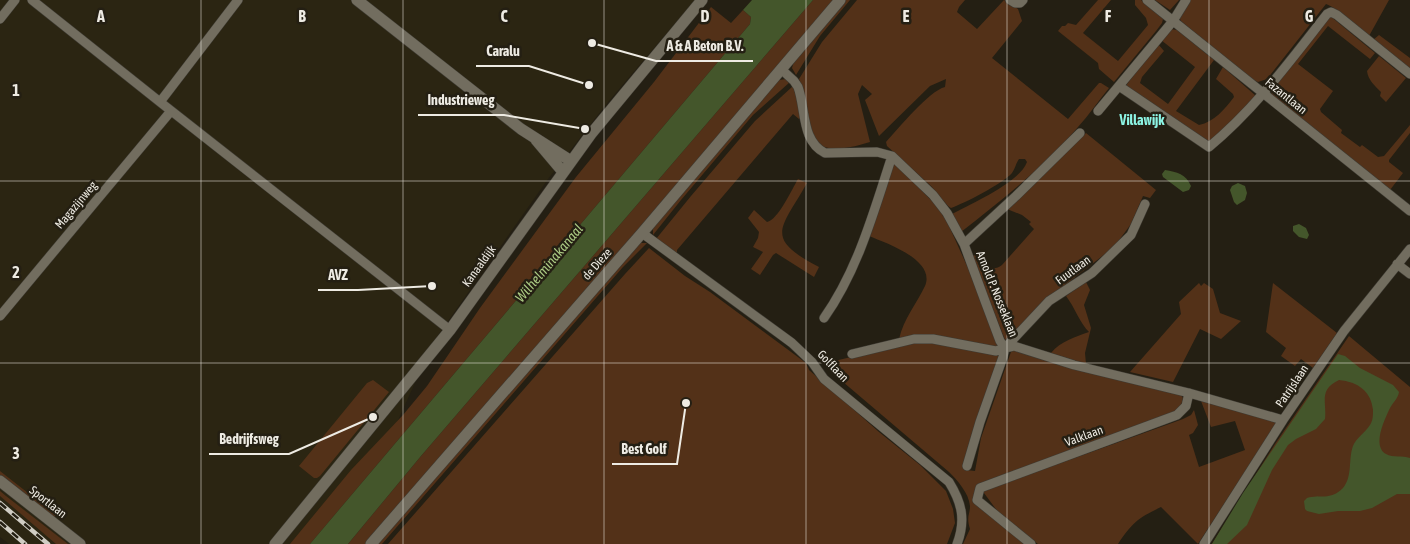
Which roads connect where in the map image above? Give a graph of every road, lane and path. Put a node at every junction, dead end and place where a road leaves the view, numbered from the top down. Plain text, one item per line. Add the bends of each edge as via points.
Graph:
1 (15, 0) edge
2 (32, 0) edge
3 (238, 0) edge
4 (357, 0) edge
5 (702, 0) edge
6 (840, 0) edge
7 (1010, 0) edge
8 (1023, 0) edge
9 (1147, 0) edge
10 (1186, 0) edge
11 (0, 19) edge
12 (1173, 21) junction
13 (781, 69) junction
14 (1410, 74) edge
15 (1119, 86) junction
16 (1263, 94) junction
17 (160, 102) junction
18 (171, 111) junction
19 (1098, 111) dead end
20 (1080, 133) dead end
21 (535, 139) junction
22 (892, 156) junction
23 (571, 161) junction
24 (563, 172) junction
25 (1144, 204) dead end
26 (1410, 211) edge
27 (642, 233) junction
28 (964, 244) junction
29 (1410, 249) edge
30 (1397, 264) junction
31 (1410, 274) edge
32 (0, 316) edge
33 (824, 318) dead end
34 (450, 330) junction
35 (1005, 348) junction
36 (852, 354) dead end
37 (1189, 393) junction
38 (1283, 420) junction
39 (968, 466) dead end
40 (0, 481) edge
41 (80, 544) edge
42 (275, 544) edge
43 (371, 544) edge
44 (957, 544) edge
45 (1031, 544) edge
46 (1204, 544) edge

1 - 11 street
2 - 17 street
3 - 17 street
4 - 21 street
5 - 23 street, Kanaaldijk
6 - 13 street, de Dieze
7 - 8 street via 1020,3
9 - 12 street, Fazantlaan
10 - 12 street
12 - 15 street
12 - 16 street, Fazantlaan
13 - 22 street via 798,87 809,136 818,150 825,154 877,152
13 - 27 street, de Dieze
14 - 16 street via 1332,12 1327,14
15 - 16 street via 1209,147
15 - 19 street
16 - 26 street, Fazantlaan
17 - 18 street
18 - 32 street, Magazijnweg
18 - 34 street
20 - 28 street
21 - 23 street
21 - 24 street
22 - 28 street, Arnold P. Nosseklaan via 934,195
22 - 33 street via 856,259
23 - 24 street, Kanaaldijk
24 - 34 street, Kanaaldijk
25 - 35 street, Fuutlaan via 1131,236 1092,274 1049,301
27 - 43 street, de Dieze
27 - 44 street, Golflaan via 792,343 824,379 949,482 962,515
28 - 35 street, Arnold P. Nosseklaan
29 - 30 street, Patrijslaan
30 - 31 street
30 - 38 street, Patrijslaan via 1344,331
34 - 42 street, Kanaaldijk
35 - 36 street via 996,350 933,339
35 - 37 street, Arnold P. Nosseklaan via 1014,346 1074,365
35 - 39 street
37 - 38 street, Arnold P. Nosseklaan
37 - 45 street, Valklaan via 1186,406 1177,415 980,488 977,500
38 - 46 street, Patrijslaan
40 - 41 street, Sportlaan

